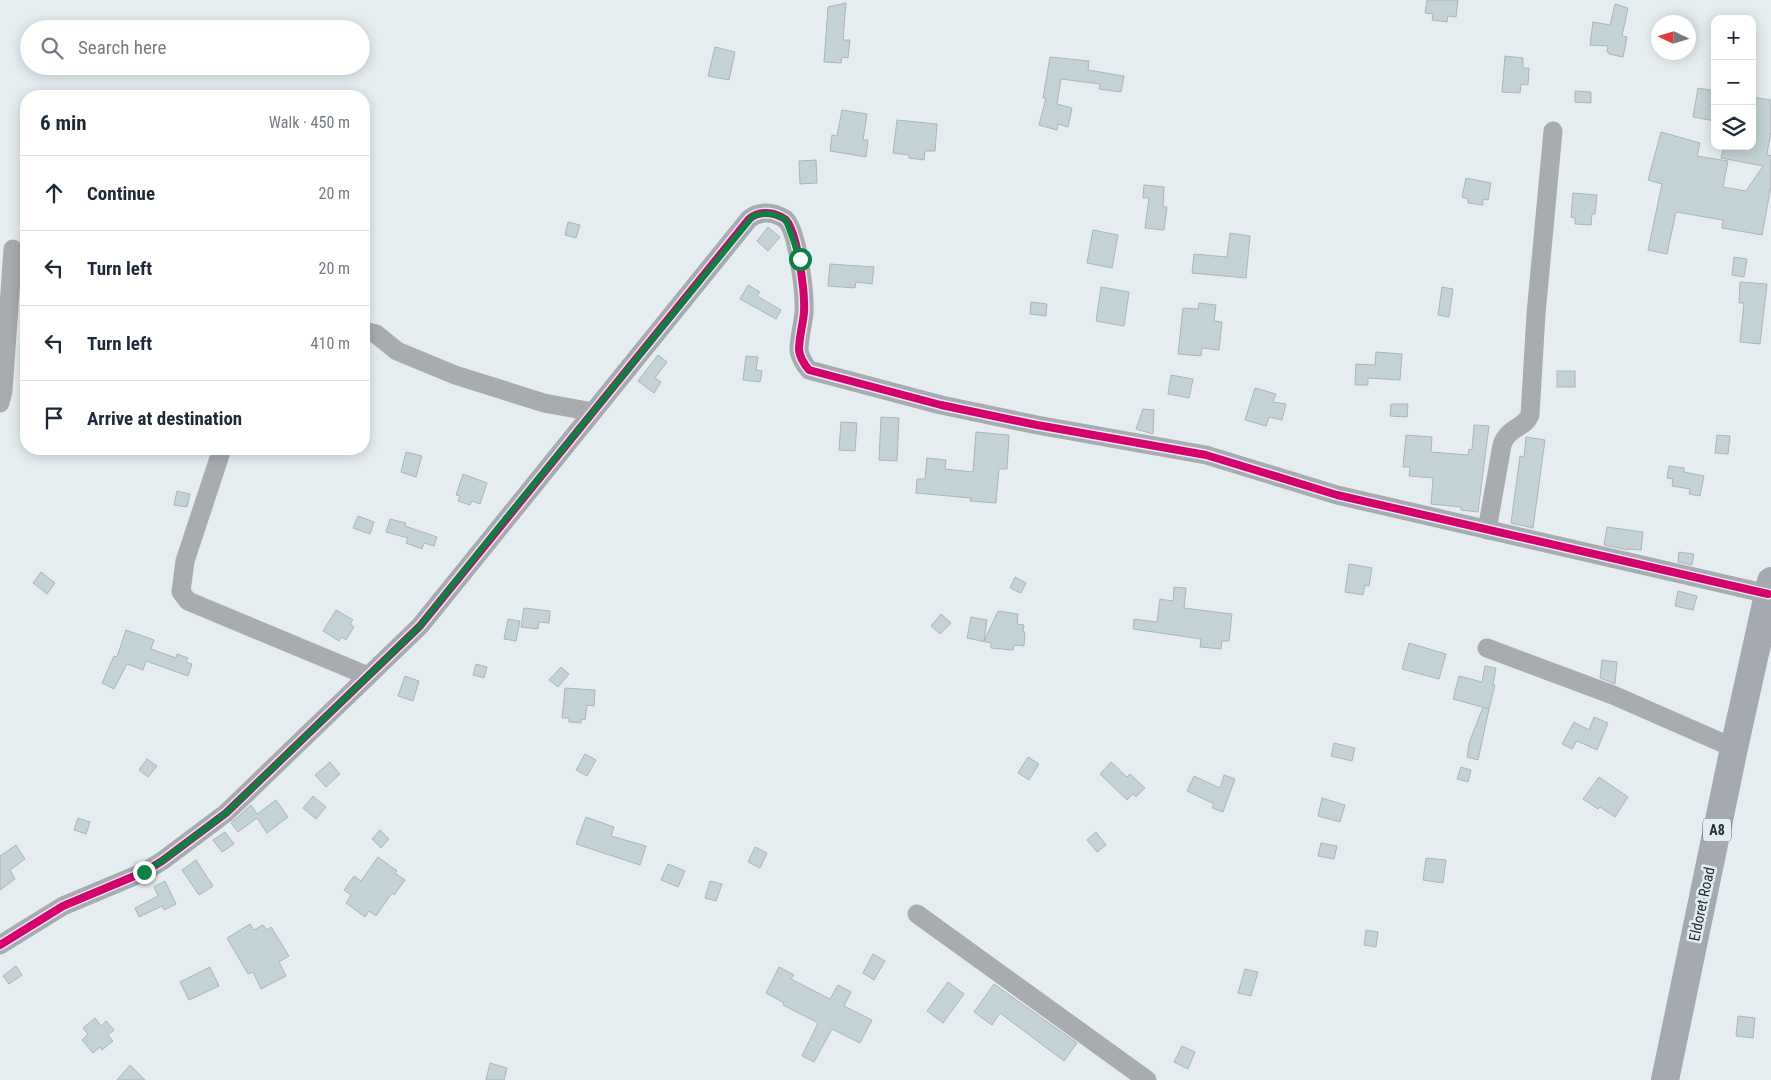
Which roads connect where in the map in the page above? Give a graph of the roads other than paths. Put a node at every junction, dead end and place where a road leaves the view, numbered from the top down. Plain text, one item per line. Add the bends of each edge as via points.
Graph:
1 (1553, 131) dead end
2 (13, 249) edge
3 (370, 332) edge
4 (0, 403) edge
5 (593, 412) junction
6 (220, 455) edge
7 (1487, 530) junction
8 (1770, 588) edge
9 (1487, 648) dead end
10 (368, 676) junction
11 (1734, 748) junction
12 (918, 914) dead end
13 (0, 945) edge
14 (1148, 1080) edge
15 (1665, 1080) edge

1 - 7 street via 1530,415 1505,437 1502,445
2 - 4 street
3 - 5 street via 396,351 455,375 544,403
5 - 7 street via 749,219 768,213 786,220 800,259 804,311 799,352 809,370 941,405 1206,455 1337,495
5 - 10 street via 420,626
6 - 10 street via 185,561 181,592 188,601
7 - 8 street
8 - 11 highway, Eldoret Road / A8
9 - 11 street via 1613,695
10 - 13 street via 226,813 162,861 144,872 63,906
11 - 15 highway, Eldoret Road / A8
12 - 14 street

